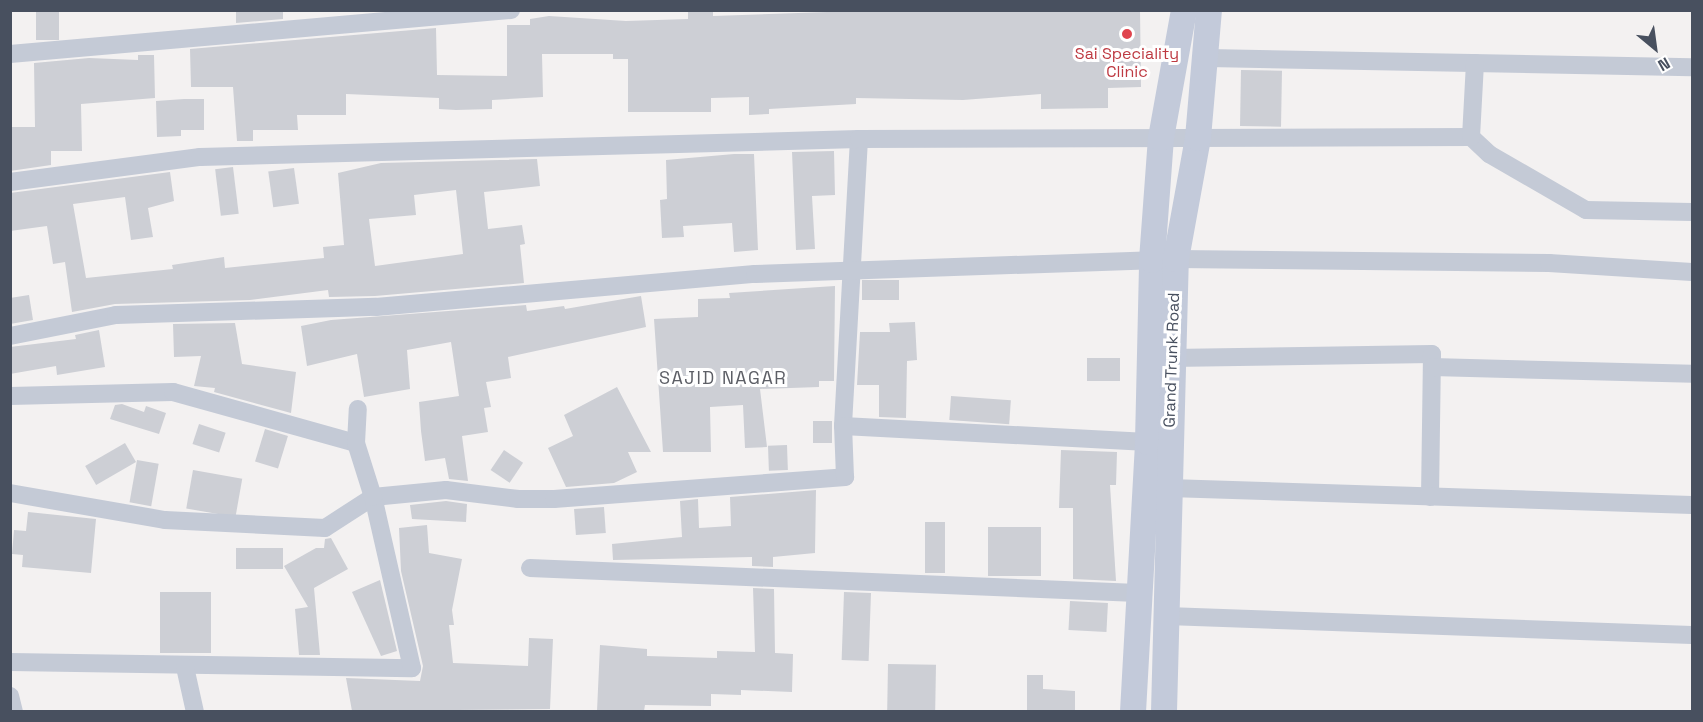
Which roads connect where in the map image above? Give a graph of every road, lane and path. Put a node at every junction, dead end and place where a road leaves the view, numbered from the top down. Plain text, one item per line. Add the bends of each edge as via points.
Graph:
1 (511, 10) edge
2 (1184, 10) edge
3 (1209, 10) edge
4 (10, 54) edge
5 (1208, 58) junction
6 (1475, 63) junction
7 (1692, 67) edge
8 (1472, 137) junction
9 (1161, 138) junction
10 (1198, 138) junction
11 (858, 139) junction
12 (10, 182) edge
13 (1692, 212) edge
14 (1164, 260) junction
15 (852, 271) junction
16 (1692, 272) edge
17 (10, 336) edge
18 (1171, 358) junction
19 (1432, 367) junction
20 (1692, 374) edge
21 (10, 396) edge
22 (358, 409) dead end
23 (843, 426) junction
24 (1148, 442) junction
25 (356, 443) junction
26 (1169, 488) junction
27 (10, 494) edge
28 (1431, 496) junction
29 (373, 497) junction
30 (1692, 505) edge
31 (530, 568) dead end
32 (1137, 593) junction
33 (1167, 616) junction
34 (1692, 634) edge
35 (10, 662) edge
36 (185, 667) junction
37 (10, 696) edge
38 (14, 711) edge
39 (195, 711) edge
40 (1133, 711) edge
41 (1164, 711) edge

1 - 4 street
2 - 9 main road
3 - 5 main road, Grand Trunk Road
5 - 6 street
5 - 10 main road, Grand Trunk Road
6 - 7 street
6 - 8 street
8 - 10 street
8 - 13 street via 1489,154 1586,210
9 - 10 street
9 - 11 street
9 - 14 main road
10 - 14 main road, Grand Trunk Road
11 - 12 street via 200,157
11 - 15 street
14 - 15 street
14 - 16 street via 1549,263
14 - 18 main road, Grand Trunk Road
14 - 24 main road
15 - 17 street via 755,274 376,307 116,315
15 - 23 street
18 - 19 street via 1432,354
18 - 26 main road, Grand Trunk Road
19 - 20 street
19 - 28 street
21 - 25 street via 173,392
22 - 25 street
23 - 24 street
23 - 29 street via 845,477 554,499 446,490
24 - 32 main road
25 - 29 street
26 - 28 street
26 - 33 main road, Grand Trunk Road
27 - 29 street via 165,520 325,528
28 - 30 street
29 - 36 street via 412,668
31 - 32 street
32 - 40 main road
33 - 34 street
33 - 41 main road, Grand Trunk Road
35 - 36 street
36 - 39 street
37 - 38 street

